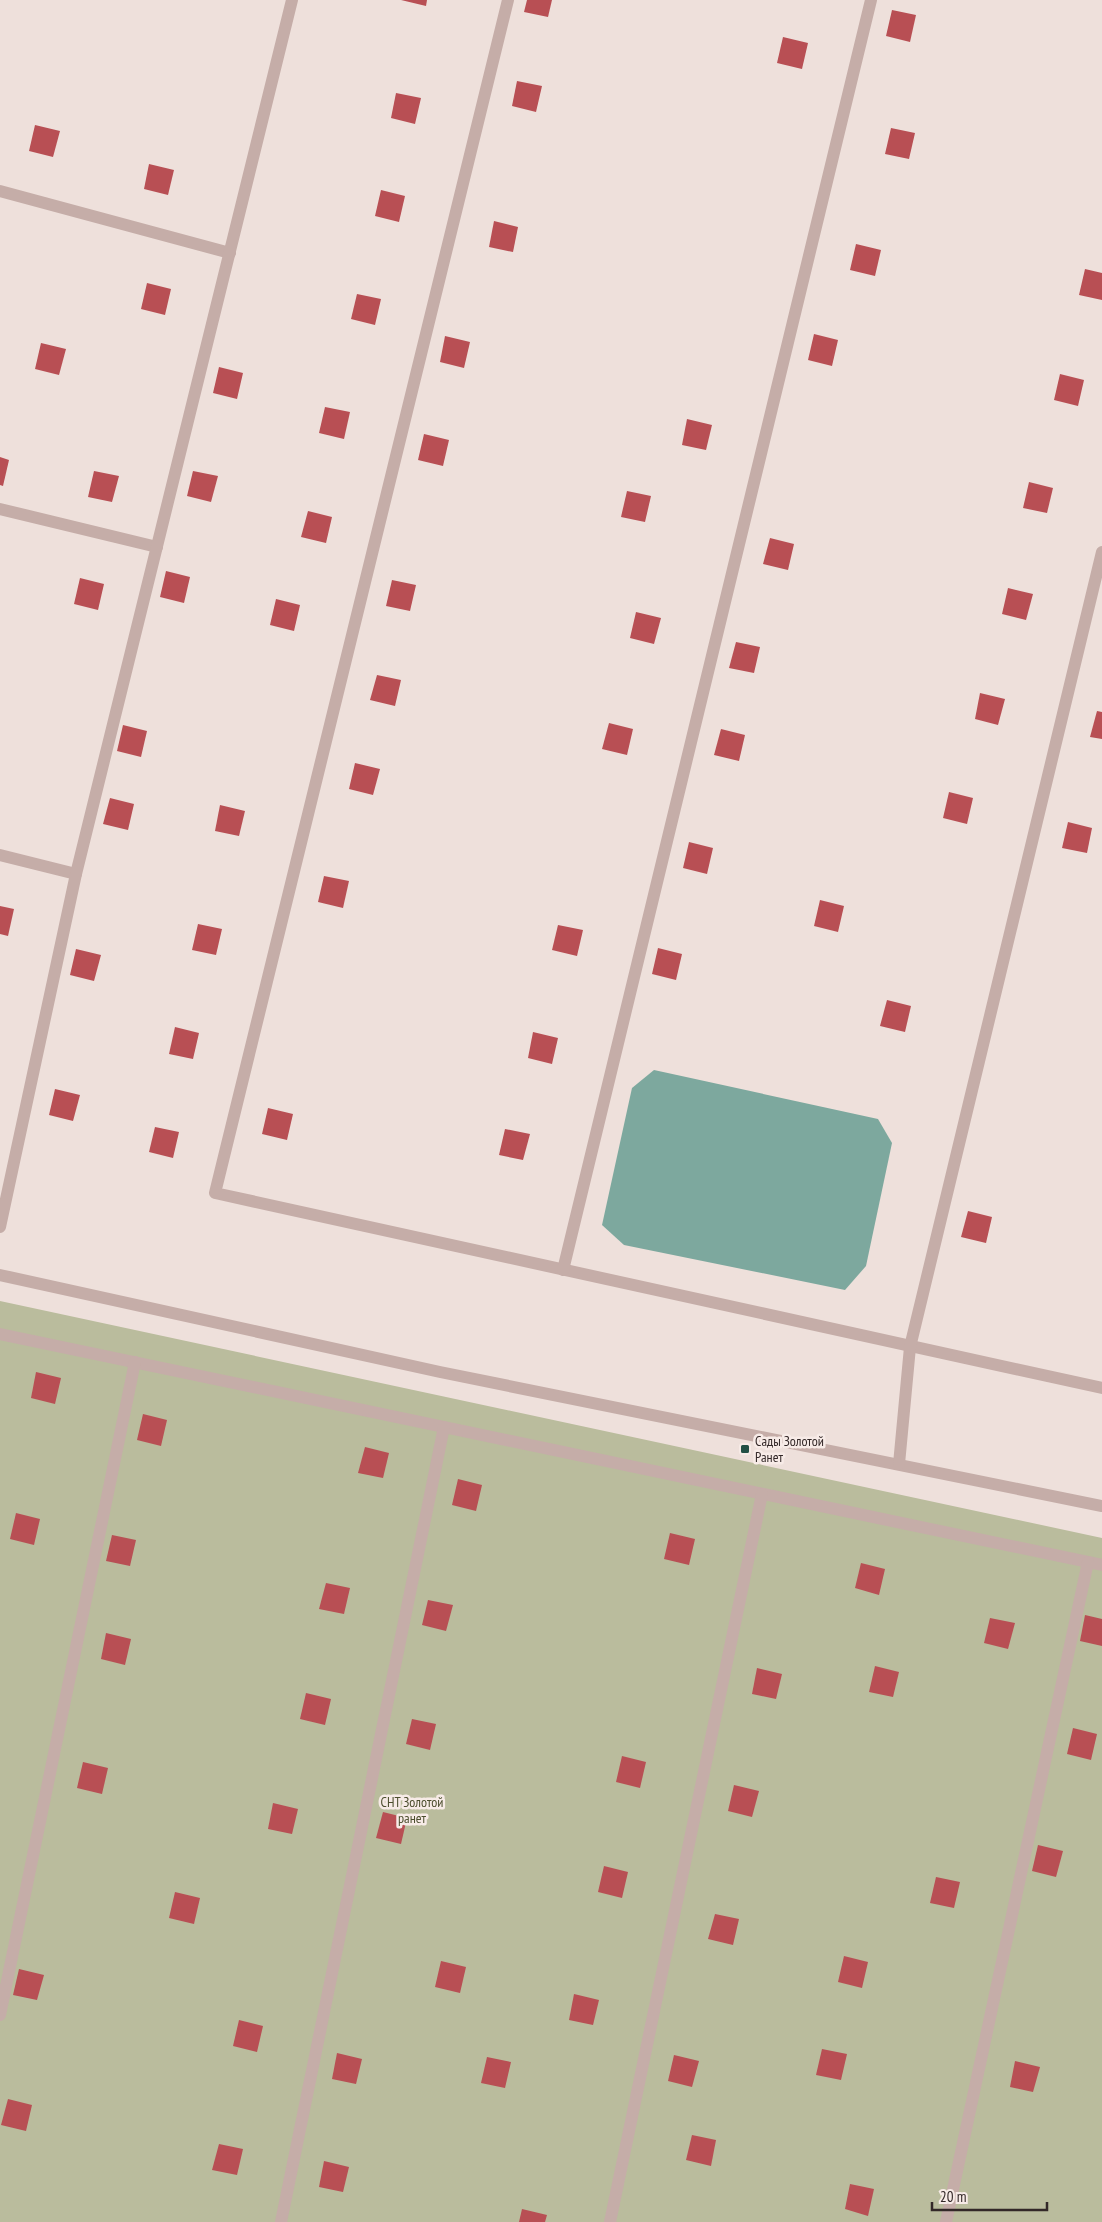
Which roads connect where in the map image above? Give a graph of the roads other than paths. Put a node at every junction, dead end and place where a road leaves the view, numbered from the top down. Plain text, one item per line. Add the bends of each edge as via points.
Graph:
1 (292, 0) edge
2 (508, 0) edge
3 (871, 0) edge
4 (0, 191) edge
5 (230, 253) junction
6 (0, 510) edge
7 (157, 547) junction
8 (1102, 552) edge
9 (0, 855) edge
10 (76, 874) junction
11 (0, 1227) edge
12 (563, 1270) junction
13 (0, 1274) edge
14 (0, 1334) edge
15 (910, 1347) junction
16 (136, 1362) junction
17 (1102, 1388) edge
18 (444, 1427) junction
19 (899, 1464) junction
20 (762, 1494) junction
21 (1102, 1506) edge
22 (1088, 1562) junction
23 (1102, 1565) edge
24 (0, 2015) edge
25 (281, 2222) edge
26 (610, 2222) edge
27 (946, 2222) edge

1 - 5 street
2 - 12 street via 215,1193
3 - 12 street
4 - 5 street
5 - 7 street
6 - 7 street
7 - 10 street
8 - 15 street
9 - 10 street
10 - 11 street
12 - 15 street
13 - 19 street via 440,1372
14 - 16 street
15 - 17 street
15 - 19 street
16 - 18 street
16 - 24 street
18 - 20 street
18 - 25 street
19 - 21 street
20 - 22 street
20 - 26 street
22 - 23 street
22 - 27 street

